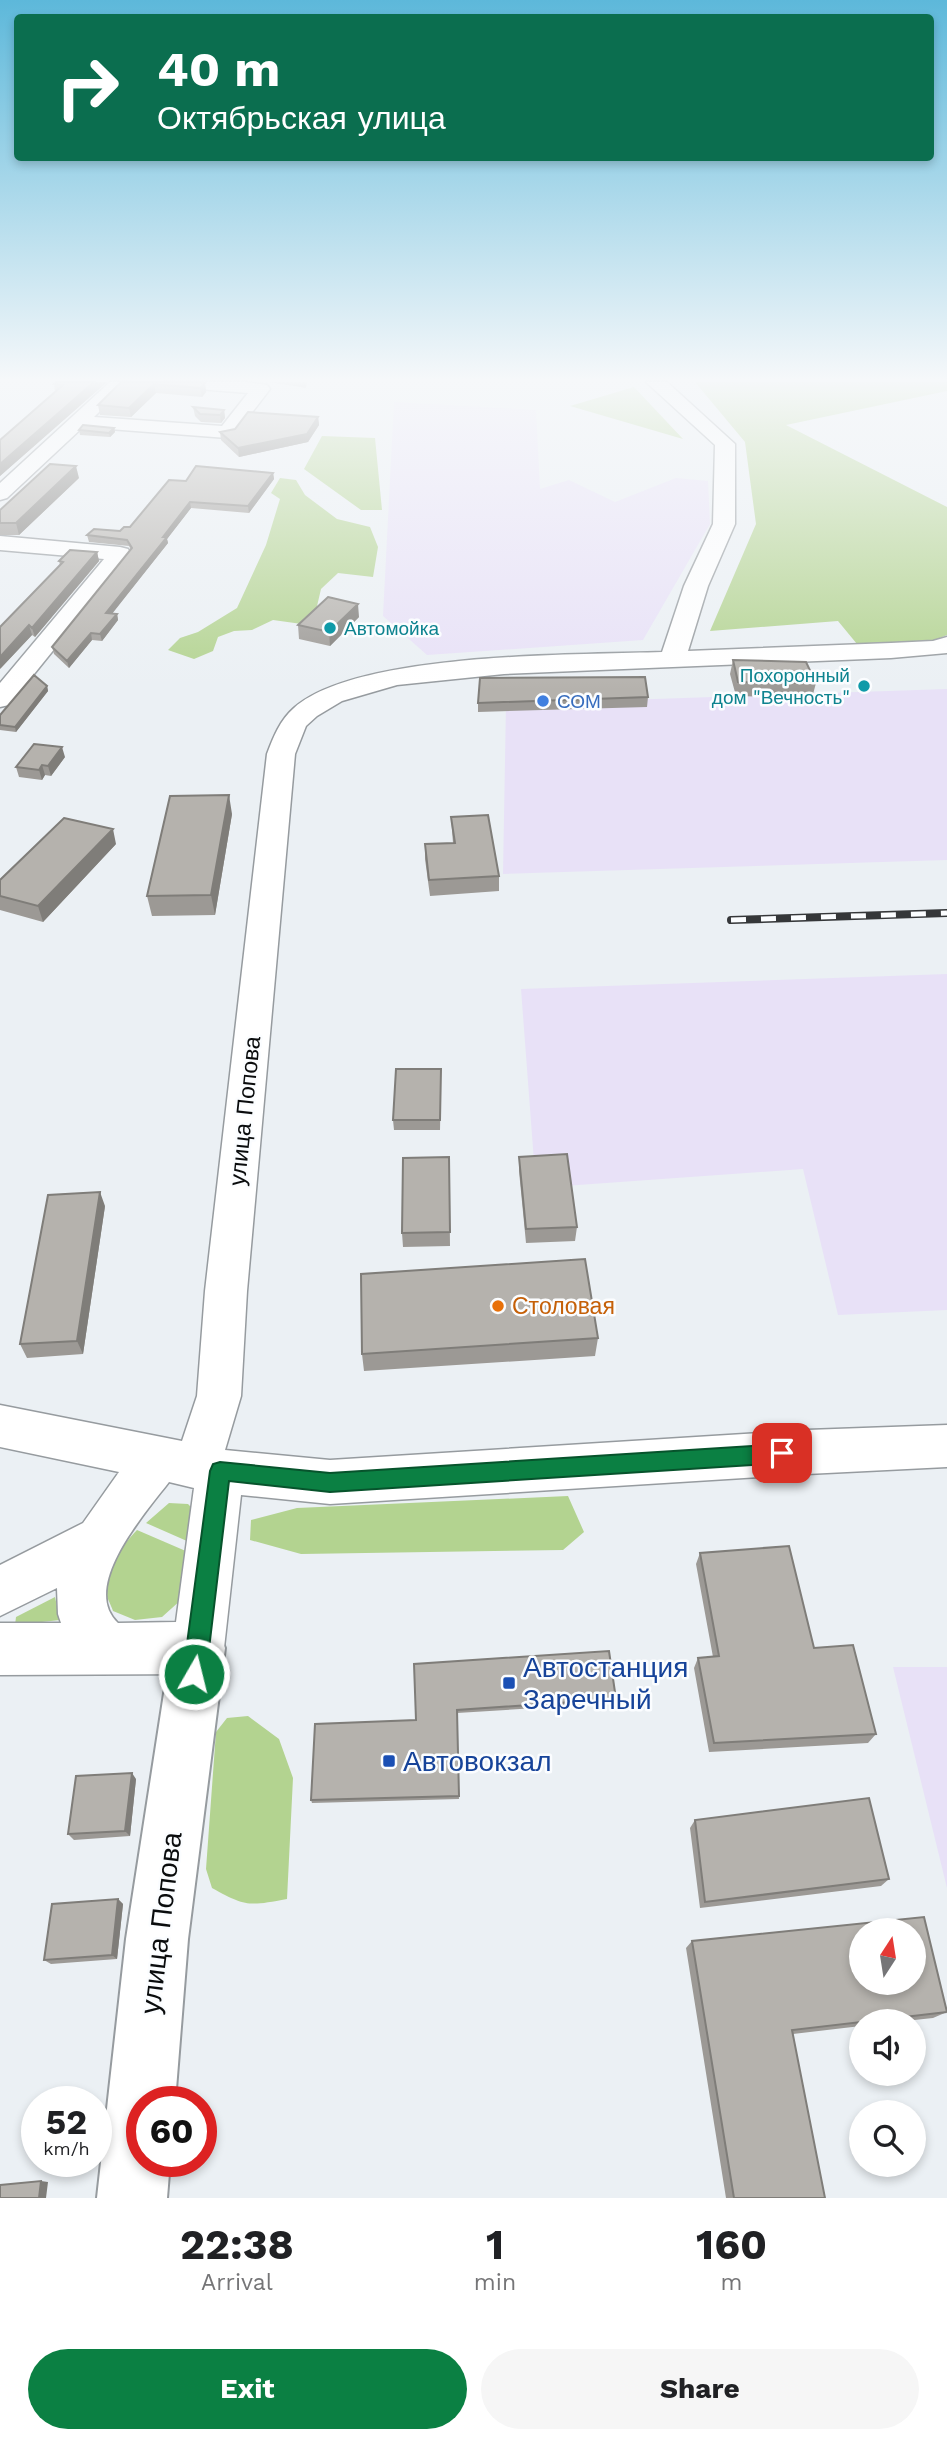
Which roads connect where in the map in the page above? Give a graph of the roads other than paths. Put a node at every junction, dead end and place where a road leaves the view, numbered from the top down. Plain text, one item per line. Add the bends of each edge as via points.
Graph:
1 (724, 485) edge
2 (0, 543) edge
3 (947, 645) edge
4 (673, 658) junction
5 (0, 699) edge
6 (0, 1426) edge
7 (947, 1446) edge
8 (192, 1465) junction
9 (100, 1540) junction
10 (0, 1591) edge
11 (198, 1648) junction
12 (0, 1649) edge
13 (111, 1649) junction
14 (132, 2198) edge

1 - 4 street via 724,524 696,586
2 - 5 street via 120,554
3 - 4 street, улица Попова via 838,654
4 - 8 street, улица Попова via 433,672 387,680 308,709 290,728 282,754 219,1396
6 - 8 street
7 - 8 street via 330,1482
8 - 9 street
8 - 11 street
9 - 10 street
9 - 13 street via 85,1569 80,1595 84,1619 94,1636
11 - 13 street
11 - 14 main road, улица Попова via 157,1939
12 - 13 street

